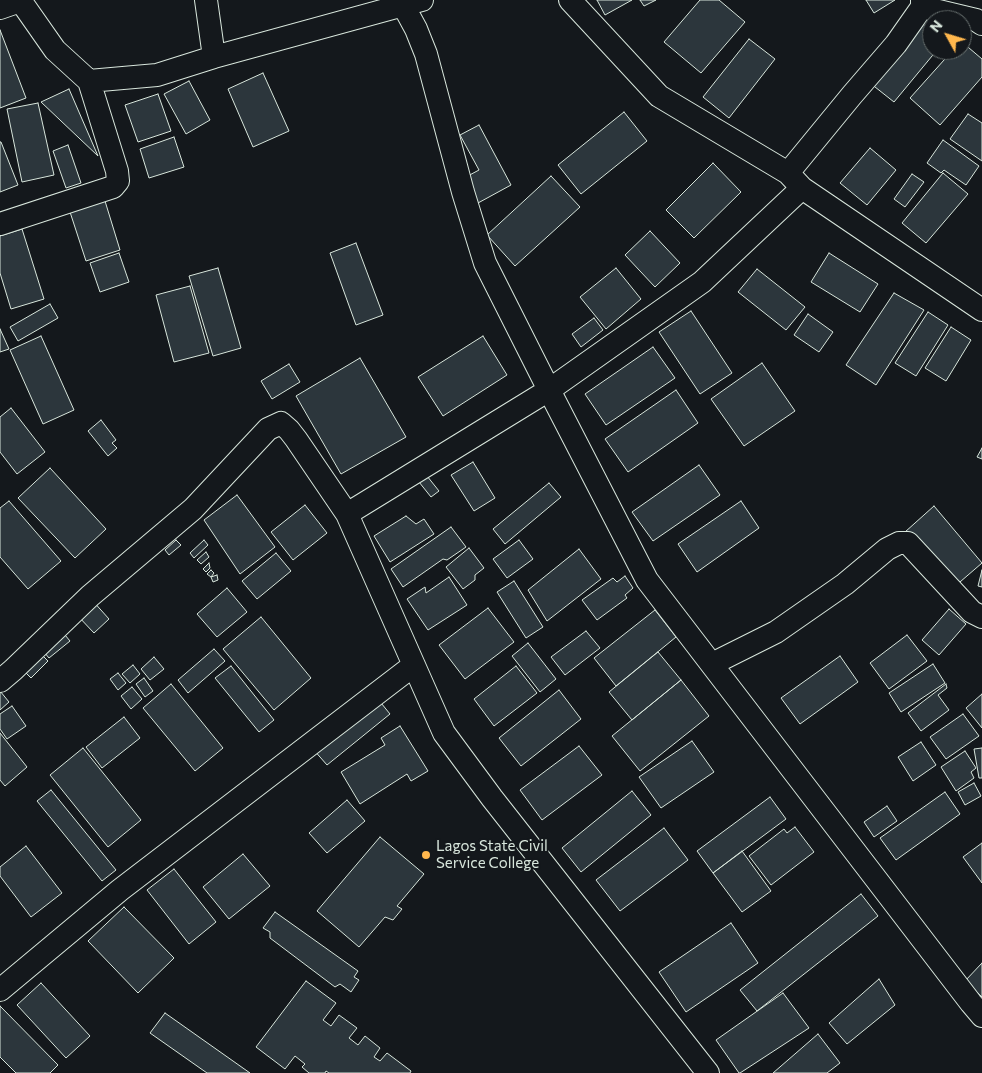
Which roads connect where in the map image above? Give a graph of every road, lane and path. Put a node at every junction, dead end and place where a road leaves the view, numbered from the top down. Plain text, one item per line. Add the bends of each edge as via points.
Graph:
1 (206, 0) edge
2 (570, 0) edge
3 (412, 2) edge
4 (13, 3) edge
5 (922, 4) edge
6 (982, 24) edge
7 (214, 57) junction
8 (89, 80) junction
9 (795, 180) junction
10 (0, 224) edge
11 (982, 310) edge
12 (549, 390) junction
13 (346, 514) junction
14 (982, 617) edge
15 (712, 664) junction
16 (414, 665) junction
17 (0, 681) edge
18 (0, 990) edge
19 (982, 1016) edge
20 (708, 1073) edge

1 - 7 street
2 - 9 street via 659,96
3 - 7 street
3 - 12 street via 416,30 426,54 485,263
4 - 8 street via 55,50
5 - 6 street
5 - 9 street via 896,44 852,95
7 - 8 street via 157,75
8 - 10 street via 118,181 113,187
9 - 11 street
9 - 12 street via 702,282
12 - 13 street
12 - 15 street via 647,580
13 - 16 street
13 - 17 street via 289,430 281,423 268,429 193,509 90,596
14 - 15 street via 972,612 908,543 899,543 776,632
15 - 19 street
16 - 18 street via 120,890
16 - 20 street via 444,733

